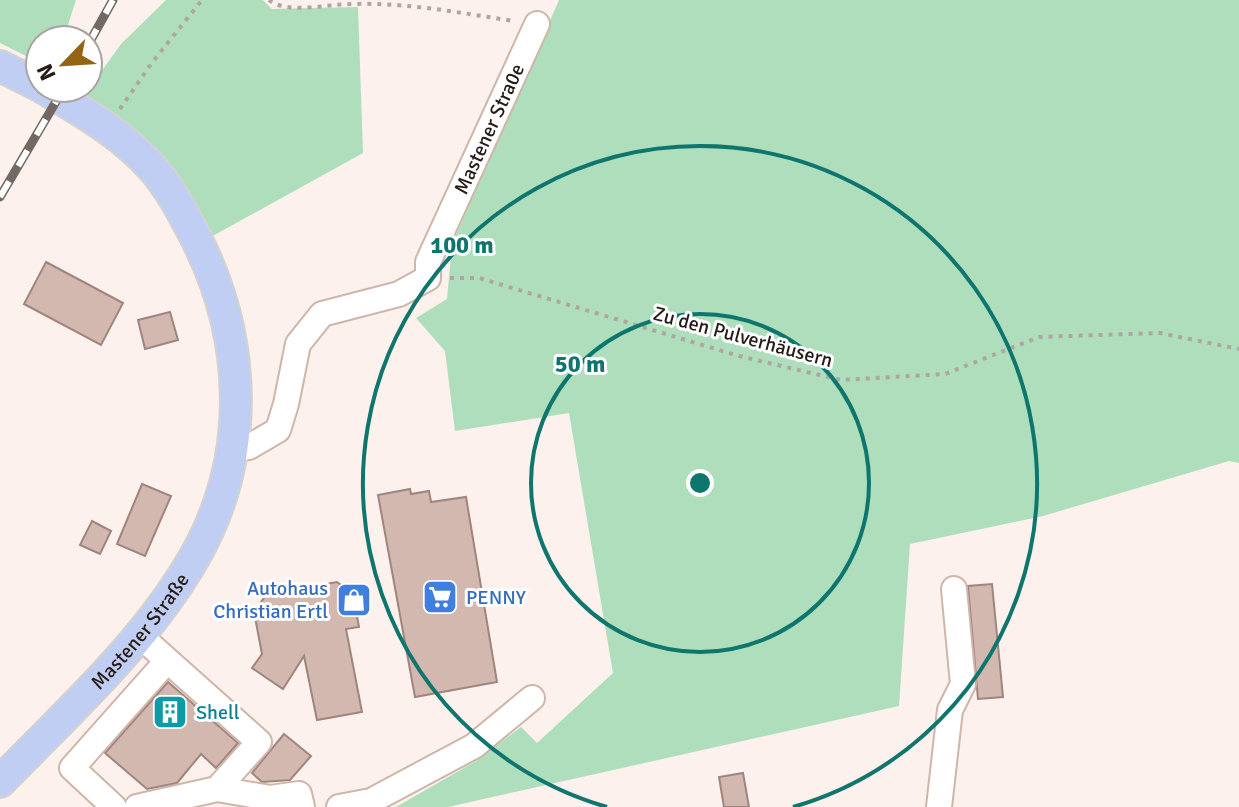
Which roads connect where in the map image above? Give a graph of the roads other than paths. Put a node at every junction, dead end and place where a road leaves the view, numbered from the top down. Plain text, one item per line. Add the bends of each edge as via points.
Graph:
1 (537, 24) road end
2 (0, 66) edge
3 (24, 78) edge
4 (70, 104) edge
5 (231, 450) junction
6 (954, 589) dead end
7 (139, 635) junction
8 (167, 661) junction
9 (532, 698) dead end
10 (0, 782) edge
11 (217, 789) junction
12 (114, 807) edge
13 (137, 807) edge
14 (302, 807) edge
15 (339, 807) edge
16 (939, 807) edge

1 - 5 street, Mastener Stra0e via 428,262 428,278 399,294 322,314 298,344 278,430 249,447
2 - 3 main road, Mastener Straße
4 - 5 main road, Mastener Straße via 107,127 146,162 188,222 215,280 230,331 236,372
5 - 7 main road, Mastener Straße via 216,513 195,556
6 - 16 street via 963,684 950,710
7 - 8 street
7 - 10 main road, Mastener Straße
8 - 11 street via 259,742
8 - 12 street via 72,768
9 - 15 street via 474,746 371,801
11 - 13 street
11 - 14 street via 270,798 299,794

